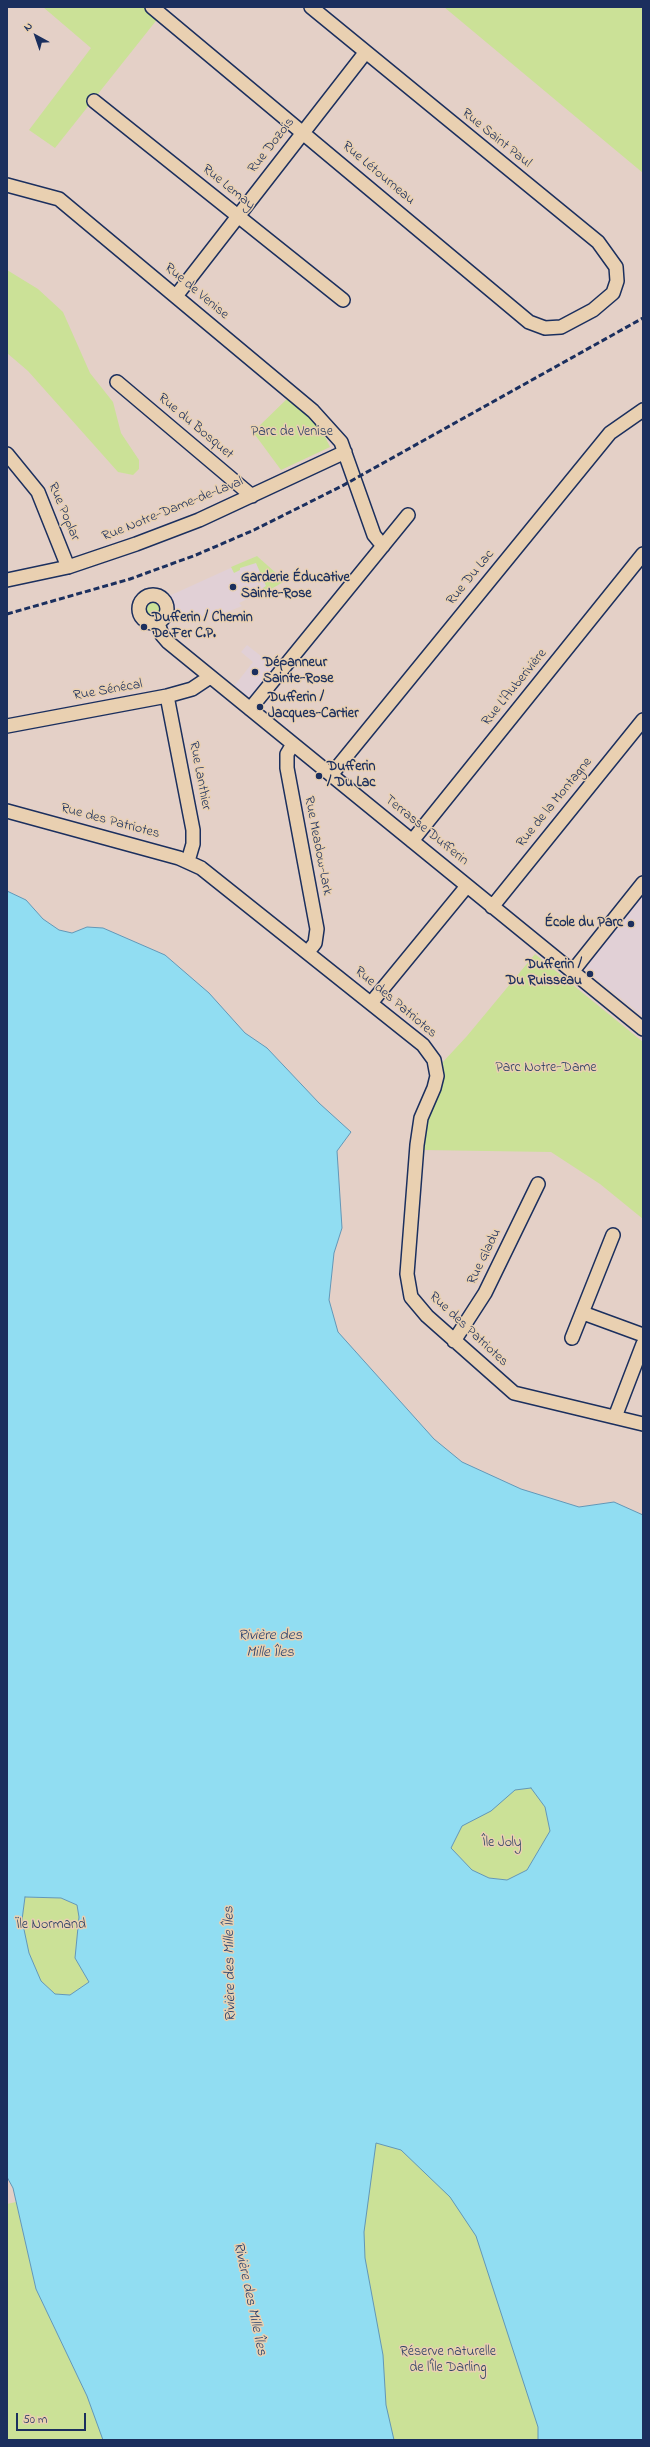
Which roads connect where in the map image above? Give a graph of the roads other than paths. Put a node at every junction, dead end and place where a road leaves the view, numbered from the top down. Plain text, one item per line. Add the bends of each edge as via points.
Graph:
1 (152, 7) edge
2 (311, 7) edge
3 (365, 53) junction
4 (94, 101) dead end
5 (303, 132) junction
6 (7, 185) edge
7 (238, 216) junction
8 (176, 296) junction
9 (343, 300) dead end
10 (594, 310) joint
11 (117, 382) dead end
12 (643, 410) edge
13 (345, 452) junction
14 (7, 454) edge
15 (252, 496) junction
16 (408, 515) dead end
17 (383, 546) junction
18 (643, 554) edge
19 (68, 567) junction
20 (7, 580) edge
21 (158, 623) dead end
22 (210, 677) junction
23 (167, 696) junction
24 (250, 709) junction
25 (643, 720) edge
26 (7, 726) edge
27 (293, 744) junction
28 (331, 775) junction
29 (7, 811) edge
30 (412, 841) junction
31 (188, 862) junction
32 (643, 883) edge
33 (467, 886) junction
34 (492, 907) junction
35 (308, 952) junction
36 (572, 972) junction
37 (371, 1003) junction
38 (643, 1029) edge
39 (538, 1184) dead end
40 (613, 1235) dead end
41 (583, 1313) junction
42 (643, 1335) edge
43 (572, 1338) dead end
44 (454, 1341) junction
45 (643, 1344) edge
46 (615, 1417) junction
47 (643, 1424) edge

1 - 5 street, Rue Létourneau
2 - 3 street, Rue Saint Paul
3 - 5 street, Rue Dozois
3 - 10 street, Rue Saint Paul via 598,242 616,267 617,281 613,293
4 - 7 street, Rue Lemay
5 - 7 street, Rue Dozois
5 - 10 street, Rue Létourneau via 529,322 544,328 561,327
6 - 8 street, Rue de Venise via 59,198
7 - 8 street, Rue Dozois
7 - 9 street, Rue Lemay
8 - 13 street, Rue de Venise via 313,411 335,433
11 - 15 street, Rue du Bosquet
12 - 28 street, Rue Du Lac via 610,433
13 - 15 street, Rue Notre-Dame-de-Laval
13 - 17 street, Rue de Venise via 375,538
14 - 19 street, Rue Poplar via 38,492
15 - 19 street, Rue Notre-Dame-de-Laval via 199,520
16 - 17 street
17 - 24 street
18 - 30 street, Rue L'Auberivière
19 - 20 street, Rue Notre-Dame-de-Laval
21 - 22 street, Terrasse Dufferin via 166,640
22 - 23 street, Rue Sénécal via 192,689
22 - 24 street, Terrasse Dufferin
23 - 26 street, Rue Sénécal
23 - 31 street, Rue Lanthier via 193,830 193,844
24 - 27 street, Terrasse Dufferin
25 - 34 street, Rue de la Montagne
27 - 28 street, Terrasse Dufferin
27 - 35 street, Rue Meadow-Lark via 287,754 287,768 317,929 315,943
28 - 30 street, Terrasse Dufferin
29 - 31 street, Rue des Patriotes
30 - 33 street, Terrasse Dufferin
31 - 35 street, Rue des Patriotes via 211,875
32 - 36 street
33 - 34 street, Terrasse Dufferin
33 - 37 street
34 - 36 street, Terrasse Dufferin
35 - 37 street, Rue des Patriotes
36 - 38 street, Terrasse Dufferin
37 - 44 street, Rue des Patriotes via 426,1049 434,1060 434,1088 421,1118 418,1133 407,1282 417,1304
39 - 44 street, Rue Gladu via 485,1293
40 - 41 street
41 - 42 street
41 - 43 street
44 - 46 street, Rue des Patriotes via 515,1394
45 - 46 street
46 - 47 street, Rue des Patriotes

